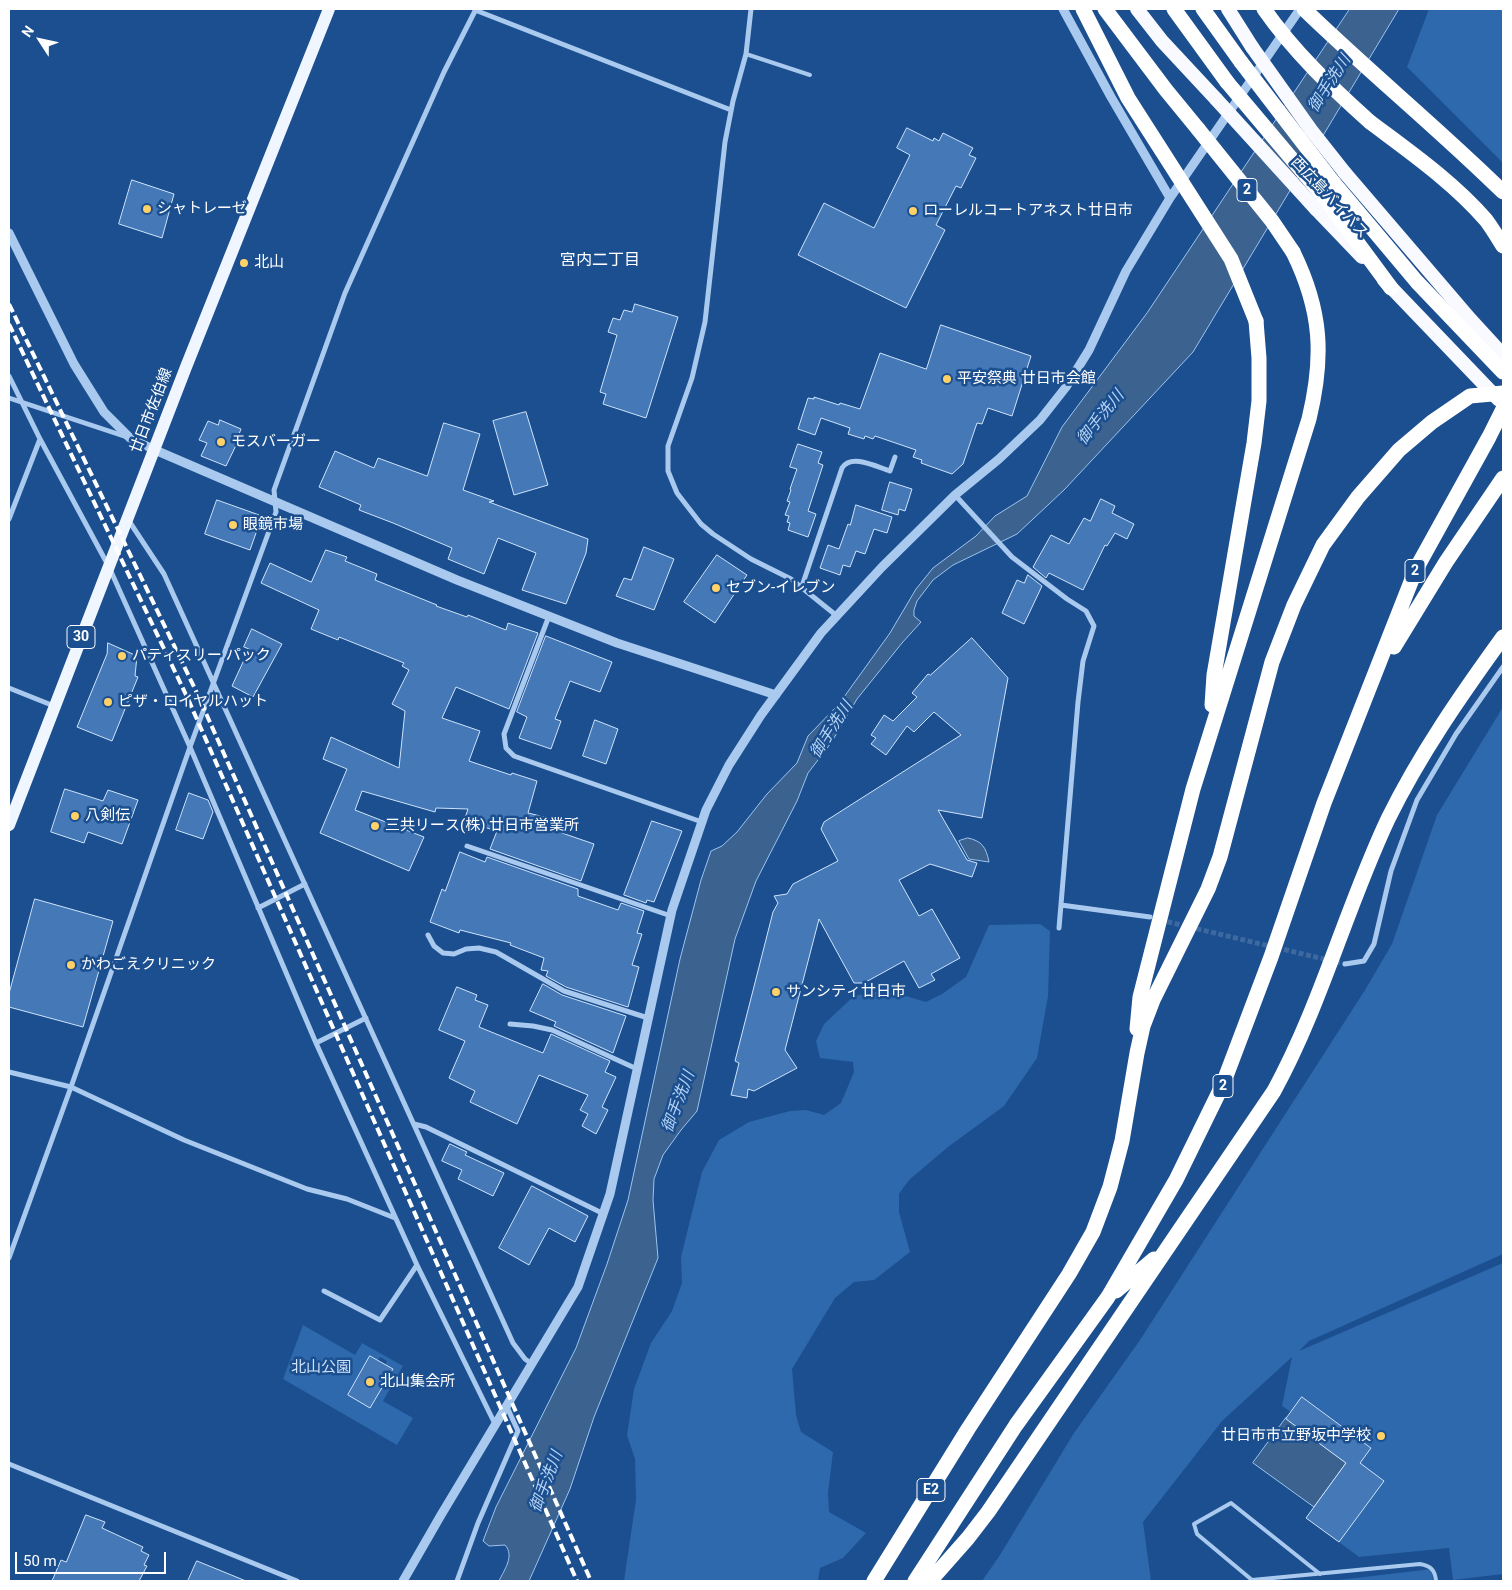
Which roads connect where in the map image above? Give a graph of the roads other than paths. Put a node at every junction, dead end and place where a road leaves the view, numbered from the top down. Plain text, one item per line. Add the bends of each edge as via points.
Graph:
1 (329, 9) edge
2 (475, 9) edge
3 (751, 9) edge
4 (1063, 9) edge
5 (1083, 9) edge
6 (1105, 9) edge
7 (1137, 9) edge
8 (1174, 9) edge
9 (1203, 9) edge
10 (1228, 9) edge
11 (1264, 9) edge
12 (1300, 9) edge
13 (1304, 9) edge
14 (746, 54) junction
15 (810, 75) dead end
16 (731, 110) junction
17 (1339, 178) junction
18 (1503, 192) edge
19 (1170, 198) junction
20 (1319, 202) junction
21 (9, 233) edge
22 (1503, 246) edge
23 (1391, 288) joint
24 (1503, 355) edge
25 (1503, 372) edge
26 (9, 376) edge
27 (1498, 393) edge
28 (9, 398) edge
29 (21, 403) junction
30 (1503, 405) edge
31 (1503, 409) edge
32 (130, 438) junction
33 (40, 440) junction
34 (155, 450) junction
35 (895, 457) dead end
36 (1503, 478) edge
37 (955, 495) junction
38 (276, 502) junction
39 (9, 519) edge
40 (127, 519) junction
41 (109, 567) junction
42 (802, 586) junction
43 (549, 616) junction
44 (838, 616) junction
45 (1503, 637) edge
46 (1503, 667) edge
47 (214, 684) junction
48 (9, 688) edge
49 (776, 695) junction
50 (54, 706) junction
51 (1361, 713) junction
52 (1211, 729) junction
53 (190, 747) junction
54 (702, 822) junction
55 (9, 825) edge
56 (467, 846) dead end
57 (305, 884) junction
58 (1061, 904) junction
59 (258, 908) junction
60 (671, 916) junction
61 (1150, 917) dead end
62 (1059, 928) dead end
63 (428, 935) dead end
64 (1344, 964) tunnel mouth
65 (366, 1018) junction
66 (648, 1018) junction
67 (510, 1024) dead end
68 (316, 1043) junction
69 (1137, 1053) junction
70 (637, 1069) junction
71 (9, 1072) edge
72 (71, 1087) junction
73 (414, 1124) junction
74 (604, 1214) junction
75 (395, 1218) junction
76 (1168, 1247) junction
77 (9, 1258) edge
78 (417, 1265) junction
79 (324, 1291) dead end
80 (1108, 1297) junction
81 (532, 1364) junction
82 (988, 1399) joint
83 (507, 1407) junction
84 (1016, 1424) joint
85 (496, 1426) junction
86 (9, 1464) edge
87 (1320, 1574) junction
88 (297, 1581) edge
89 (403, 1581) edge
90 (457, 1581) edge
91 (874, 1581) edge
92 (915, 1581) edge
93 (930, 1581) edge
94 (1436, 1581) edge

1 - 34 main road, 廿日市佐伯線 / 30
2 - 16 street
2 - 38 street via 345,293 274,490
3 - 14 street
4 - 19 street
5 - 52 highway, bridge via 1128,98 1230,259 1256,321 1259,401 1214,675
6 - 52 highway, 2, bridge via 1272,221 1302,272 1318,330 1316,390 1309,419
7 - 20 highway, 西広島バイパス, bridge via 1216,99
8 - 20 highway, bridge
9 - 17 highway, bridge via 1241,62
10 - 17 highway, 西広島バイパス, bridge via 1311,130
11 - 22 highway, bridge via 1304,59 1338,94 1456,192 1486,221
12 - 19 street
13 - 18 highway
14 - 15 lane
14 - 16 street
16 - 42 street via 705,322 692,378 668,446 668,471 676,493 701,524 738,551
17 - 24 highway, 西広島バイパス
17 - 25 highway via 1417,282
19 - 37 street via 1126,271 1089,350 1066,387 1040,420
20 - 23 highway
21 - 32 street via 89,390 104,412
23 - 27 highway
26 - 29 street
27 - 30 highway
27 - 69 highway via 1470,396 1432,422 1400,450 1358,497 1323,545 1294,605 1272,662 1220,857 1208,889 1153,1000
28 - 29 street
29 - 32 street
29 - 33 street
31 - 51 highway, 2 via 1416,569
32 - 34 street
33 - 39 street
33 - 41 street
34 - 38 street
34 - 40 main road, 廿日市佐伯線 / 30
35 - 42 street via 890,471 856,461 845,463
36 - 51 highway via 1401,635
37 - 44 street
37 - 58 street via 1012,557 1086,611 1094,626 1083,661 1078,702
38 - 43 street
38 - 47 street via 276,512
40 - 41 main road, 廿日市佐伯線 / 30
40 - 47 street via 164,574
41 - 50 main road, 廿日市佐伯線 / 30
41 - 53 street
42 - 44 street
43 - 49 street via 617,643
43 - 54 street via 504,734 506,748 514,756
44 - 49 street
45 - 76 highway via 1437,731 1388,820 1298,1043 1274,1091
46 - 64 street via 1456,734 1417,800 1390,870 1374,944 1364,961
47 - 53 street
47 - 57 street
48 - 50 street
49 - 54 street via 716,787
50 - 55 main road, 廿日市佐伯線 / 30
51 - 80 highway, 2 via 1324,803 1223,1084 1176,1180
52 - 69 highway, 2 via 1185,817 1140,997
53 - 59 street
53 - 72 street
54 - 60 street
56 - 60 street
57 - 59 street
57 - 65 street
58 - 61 street
58 - 62 street
59 - 68 street
60 - 66 street
63 - 66 street via 442,953 454,954 479,948 496,952 564,991
65 - 68 street
65 - 73 street
66 - 70 street
67 - 70 street via 552,1030
68 - 75 street
69 - 82 highway, 2 via 1113,1178 1093,1232
70 - 74 street
71 - 72 street
72 - 75 street via 184,1140 307,1190 347,1199
72 - 77 street
73 - 74 street
73 - 81 street via 514,1343
74 - 81 street via 578,1287
75 - 78 street
76 - 80 highway
76 - 93 highway via 988,1512
78 - 79 street via 380,1320
78 - 85 street
80 - 84 highway, 2
81 - 83 street
82 - 91 highway, E2
83 - 85 street
83 - 90 street via 518,1431 478,1522
84 - 92 highway, E2
85 - 89 street
86 - 88 street
87 - 87 lane via 1252,1580 1197,1534 1194,1524 1231,1503
87 - 94 lane via 1420,1564 1433,1570

